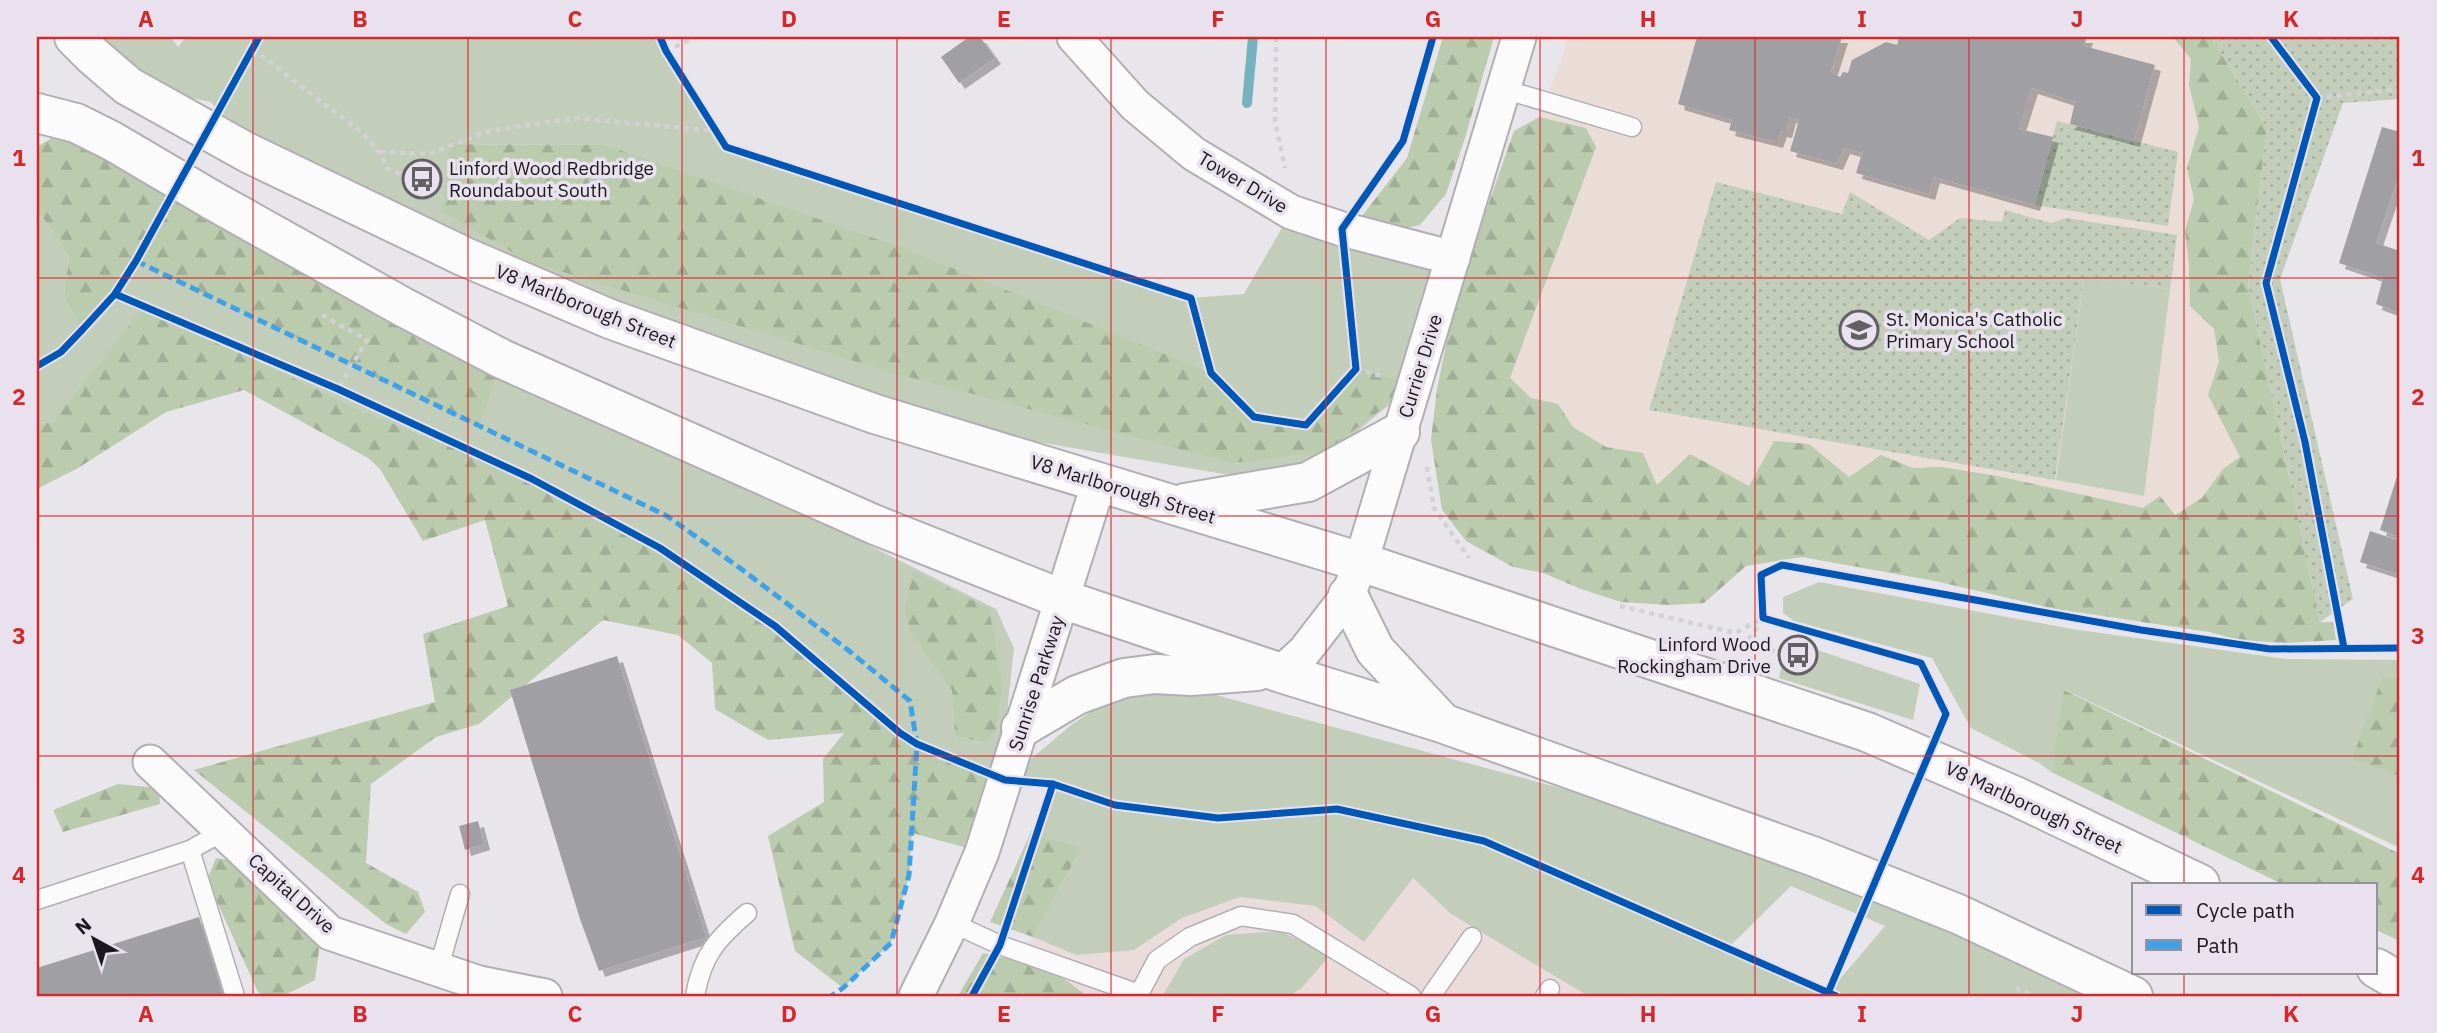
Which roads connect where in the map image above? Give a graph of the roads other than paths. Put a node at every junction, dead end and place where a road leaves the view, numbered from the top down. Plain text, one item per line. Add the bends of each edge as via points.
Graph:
1 (74, 37) edge
2 (1074, 37) edge
3 (1519, 37) edge
4 (1503, 89) junction
5 (37, 113) edge
6 (1632, 127) dead end
7 (1453, 258) junction
8 (1413, 443) junction
9 (1099, 482) junction
10 (1176, 504) junction
11 (1354, 578) junction
12 (1062, 598) junction
13 (1277, 672) junction
14 (1442, 723) junction
15 (1021, 728) junction
16 (150, 762) dead end
17 (225, 831) junction
18 (190, 850) junction
19 (2198, 883) edge
20 (460, 894) dead end
21 (37, 900) edge
22 (747, 913) dead end
23 (952, 923) junction
24 (1472, 937) dead end
25 (2378, 969) edge
26 (438, 970) junction
27 (2400, 982) edge
28 (1138, 995) edge
29 (235, 996) edge
30 (545, 996) edge
31 (695, 996) edge
32 (916, 996) edge
33 (1411, 996) edge
34 (1431, 996) edge
35 (2133, 996) edge

1 - 9 main road, V8 Marlborough Street via 128,86 248,153 465,257 610,319 875,414
2 - 7 street, Tower Drive via 1135,105 1195,154 1291,212
3 - 4 street, Currier Drive
4 - 6 lane
4 - 7 street, Currier Drive
5 - 12 main road via 76,123 112,141 502,359 873,524
7 - 8 street, Currier Drive via 1414,384
8 - 10 main road via 1356,458 1308,482
8 - 11 street, Currier Drive
9 - 10 main road, V8 Marlborough Street
9 - 12 street, Sunrise Parkway
10 - 11 main road, V8 Marlborough Street
11 - 13 street, Currier Drive via 1304,652
11 - 14 main road via 1375,650
11 - 19 main road, V8 Marlborough Street via 1867,733 2015,796
12 - 13 main road
12 - 15 street, Sunrise Parkway
13 - 14 main road
13 - 15 main road via 1124,678 1077,695
14 - 35 main road via 1815,857 1958,914
15 - 23 street, Sunrise Parkway via 982,852
16 - 17 street, Capital Drive
17 - 18 lane
17 - 26 street, Capital Drive via 330,933
18 - 21 lane
18 - 29 lane
20 - 26 lane
22 - 31 lane via 719,937 698,975
23 - 28 lane
23 - 32 street, Sunrise Parkway
24 - 34 lane
25 - 27 main road
26 - 30 street, Capital Drive
28 - 33 lane via 1157,960 1191,937 1241,916 1293,924

